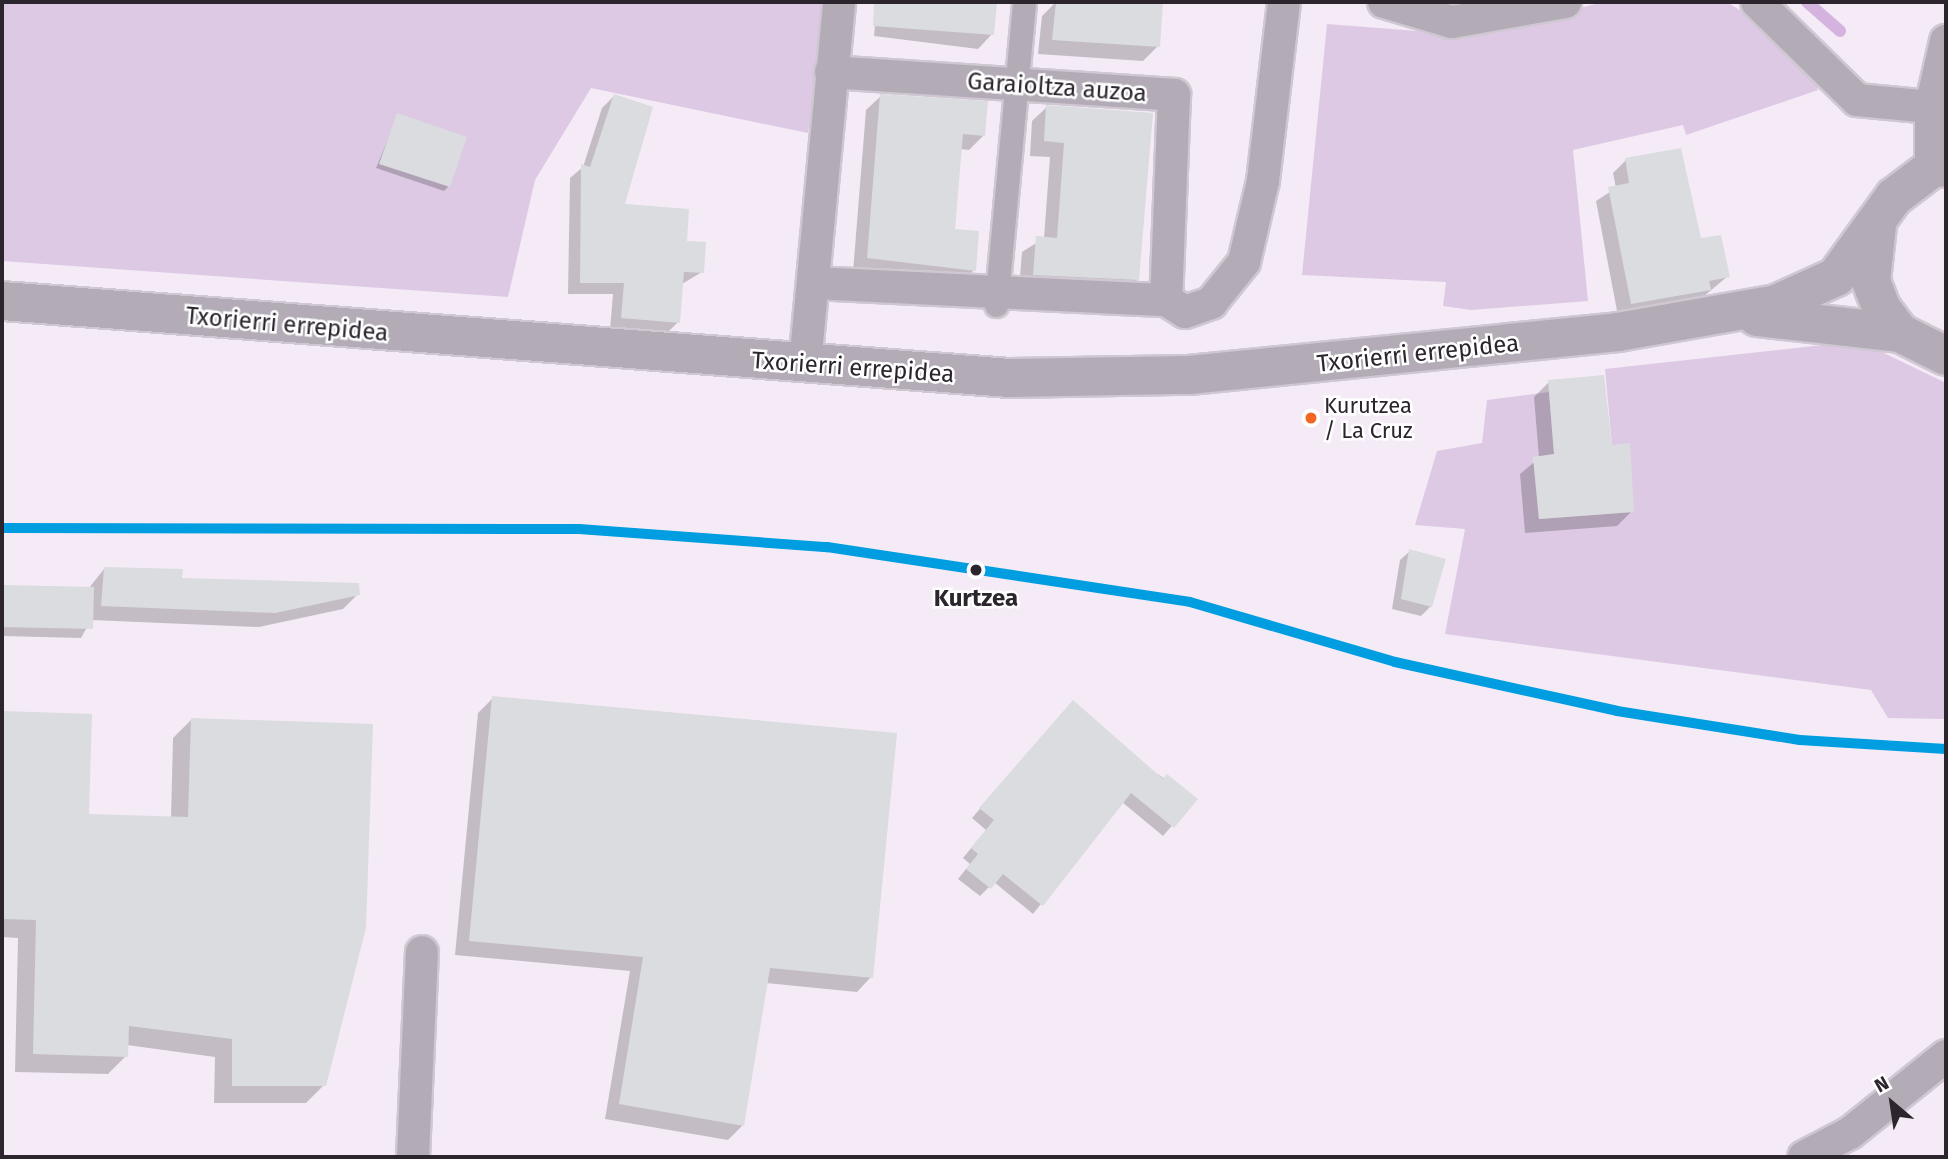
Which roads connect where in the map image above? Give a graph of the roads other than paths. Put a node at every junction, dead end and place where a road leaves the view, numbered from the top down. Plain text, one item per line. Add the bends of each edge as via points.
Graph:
1 (839, 2) edge
2 (1024, 2) edge
3 (1284, 2) edge
4 (1384, 2) edge
5 (1565, 2) edge
6 (1757, 2) edge
7 (1946, 41) edge
8 (831, 72) junction
9 (1017, 85) junction
10 (1931, 107) junction
11 (1939, 168) edge
12 (1877, 223) junction
13 (813, 283) junction
14 (996, 298) junction
15 (1166, 300) junction
16 (2, 301) edge
17 (1702, 318) junction
18 (1900, 333) junction
19 (1946, 356) edge
20 (805, 364) junction
21 (422, 952) dead end
22 (1946, 1056) edge
23 (413, 1157) edge
24 (1804, 1157) edge

1 - 8 street
2 - 9 street
3 - 15 street via 1263,181 1244,262 1211,303 1185,312
4 - 5 street via 1452,22
6 - 10 street via 1857,100
7 - 10 street
8 - 9 street, Garaioltza auzoa
8 - 13 street
9 - 14 street
9 - 15 street, Garaioltza auzoa via 1174,95
10 - 11 street
11 - 12 street, Txorierri errepidea via 1894,197
12 - 17 street, Txorierri errepidea via 1836,277 1776,304
12 - 18 street, Txorierri errepidea via 1871,281
13 - 14 street
13 - 20 street
14 - 15 street
16 - 20 street, Txorierri errepidea
17 - 18 street, Txorierri errepidea via 1782,318
17 - 20 street, Txorierri errepidea via 1189,375 1010,378
18 - 19 street, Txorierri errepidea
21 - 23 street
22 - 24 street via 1850,1133

